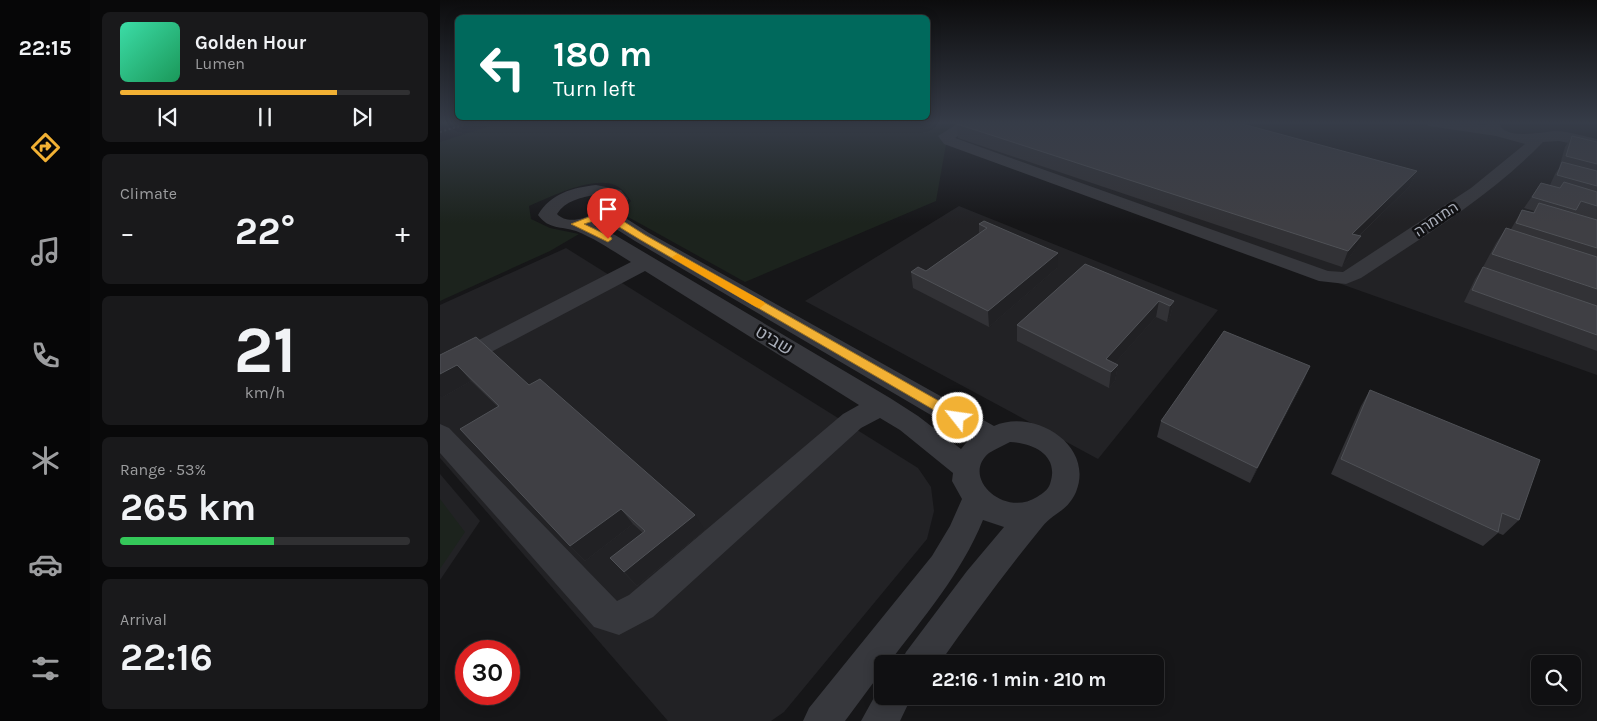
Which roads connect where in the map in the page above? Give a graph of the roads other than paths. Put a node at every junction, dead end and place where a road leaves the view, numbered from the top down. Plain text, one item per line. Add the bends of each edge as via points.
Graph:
1 (990, 156) edge
2 (1517, 156) edge
3 (1520, 156) edge
4 (1516, 161) junction
5 (610, 212) junction
6 (576, 224) junction
7 (646, 262) junction
8 (440, 370) edge
9 (881, 405) junction
10 (440, 435) edge
11 (991, 437) junction
12 (966, 468) junction
13 (976, 500) junction
14 (1035, 513) junction
15 (925, 655) edge
16 (889, 705) edge
17 (822, 721) edge
18 (880, 721) edge

1 - 4 street, המזמרה via 1337,279 1354,274 1477,192
2 - 4 street
3 - 4 street, המזמרה
5 - 6 street
5 - 6 street via 619,199 607,191 582,192 550,208 547,215 550,220 559,224
5 - 11 street, שביט via 620,223 642,237
6 - 7 street, שביט
7 - 8 street
7 - 9 street, שביט
9 - 10 street via 852,421 641,606 619,618 606,615
9 - 12 street, שביט
11 - 12 street via 970,455
11 - 14 street via 1006,432 1037,435 1061,453 1067,480 1061,494 1050,506
12 - 13 street via 965,479
13 - 14 street via 1002,515
13 - 17 street via 962,534 943,566
14 - 15 street via 978,582
16 - 18 street

